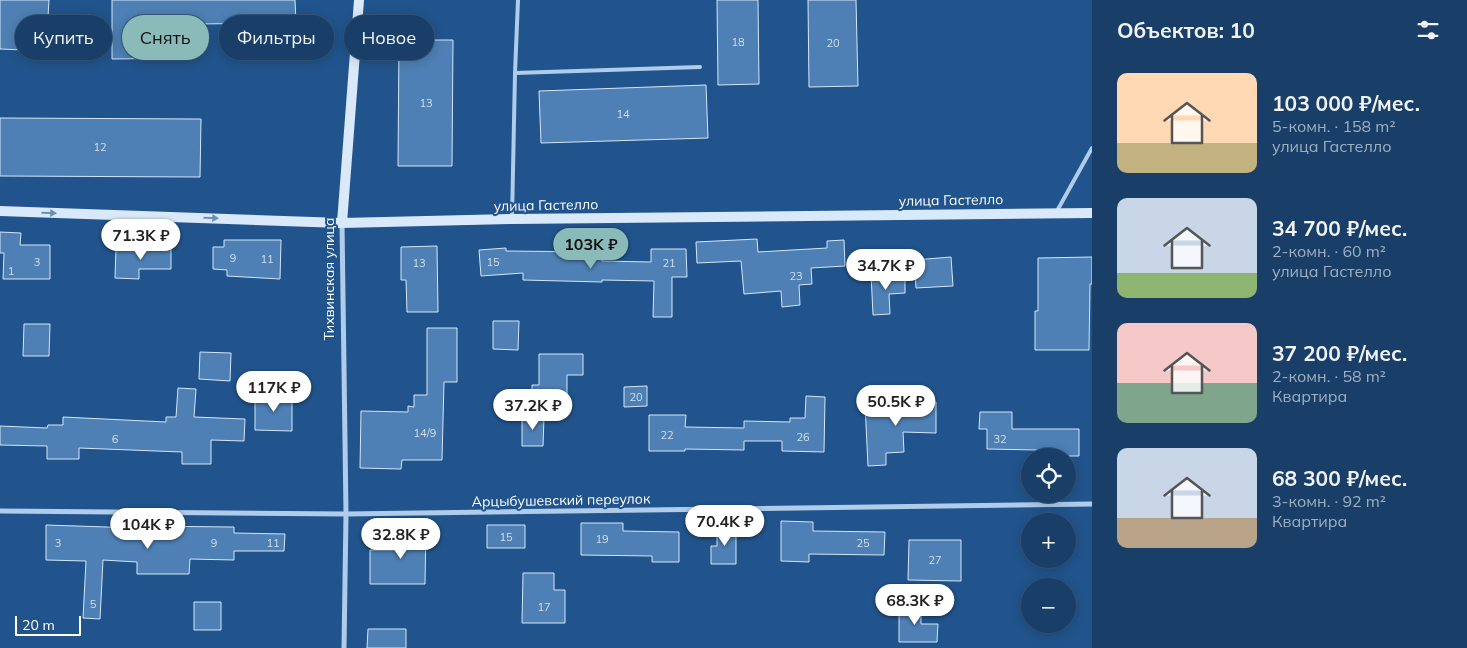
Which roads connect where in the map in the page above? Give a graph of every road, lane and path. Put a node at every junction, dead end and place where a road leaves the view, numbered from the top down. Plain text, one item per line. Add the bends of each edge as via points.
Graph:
1 (359, 0) edge
2 (518, 0) edge
3 (700, 67) dead end
4 (516, 73) junction
5 (1092, 148) edge
6 (0, 211) edge
7 (1056, 213) junction
8 (1092, 213) edge
9 (512, 219) junction
10 (342, 223) junction
11 (1092, 504) edge
12 (0, 511) edge
13 (346, 514) junction
14 (344, 648) edge

1 - 10 street, Тихвинская улица
2 - 4 lane
3 - 4 lane
4 - 9 lane
5 - 7 lane
6 -> 10 street, улица Гастелло
7 - 8 street, улица Гастелло
7 - 9 street, улица Гастелло
9 - 10 street, улица Гастелло
10 - 13 street, Тихвинская улица
11 - 13 street, Арцыбушевский переулок
12 - 13 street, Арцыбушевский переулок
13 - 14 street, Тихвинская улица

